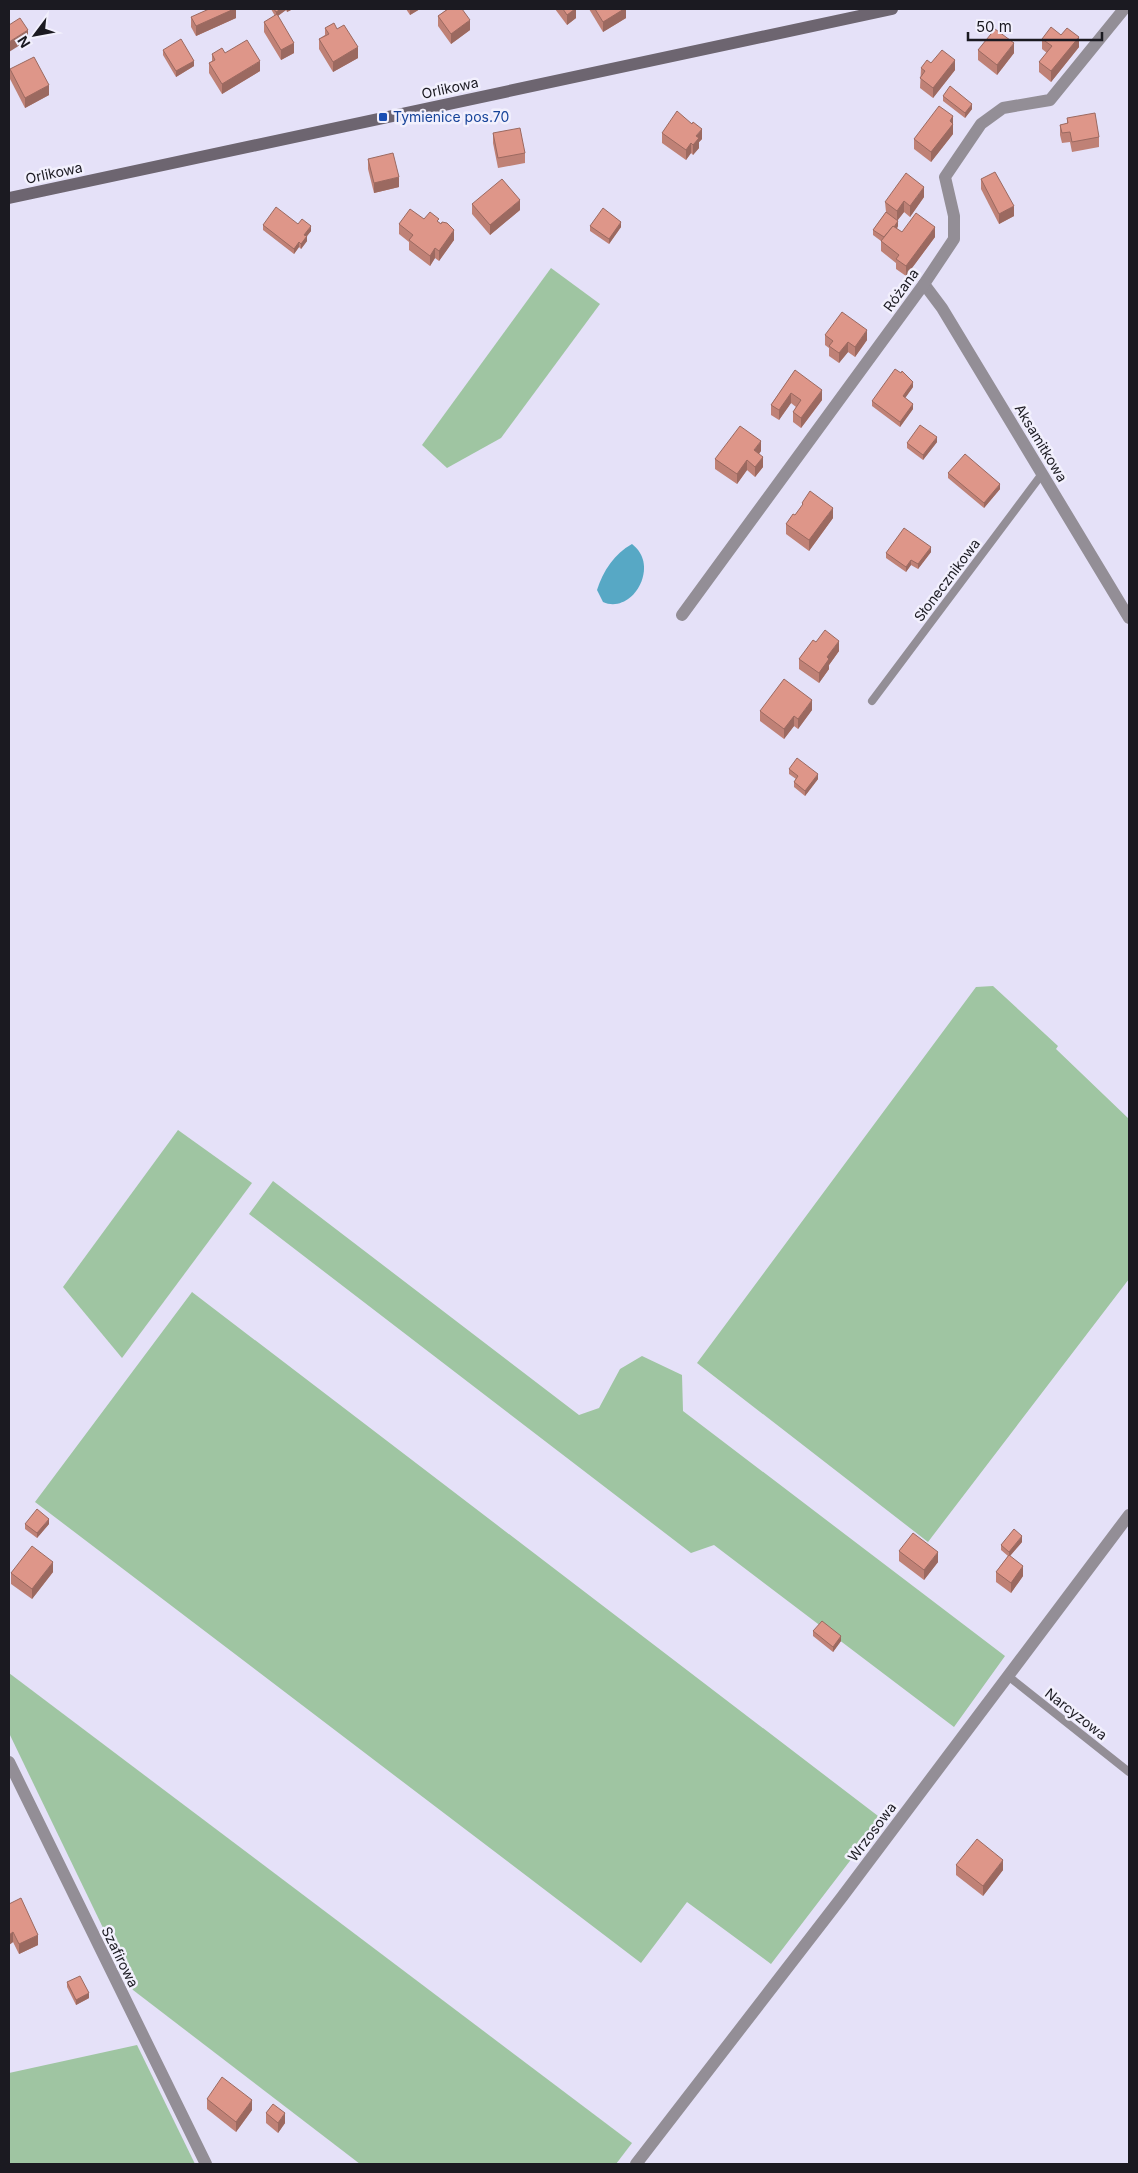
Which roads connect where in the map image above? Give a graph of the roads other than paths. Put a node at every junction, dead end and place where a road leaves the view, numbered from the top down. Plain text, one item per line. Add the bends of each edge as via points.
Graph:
1 (892, 9) edge
2 (1124, 9) edge
3 (11, 197) edge
4 (924, 284) junction
5 (1042, 474) junction
6 (682, 615) dead end
7 (1129, 615) edge
8 (872, 702) dead end
9 (1129, 1516) edge
10 (1008, 1676) junction
11 (9, 1762) edge
12 (1129, 1772) edge
13 (206, 2164) edge
14 (636, 2164) edge

1 - 3 street, Orlikowa
2 - 4 street, Różana via 1050,100 1003,108 982,124 945,177 954,216 954,239
4 - 5 street, Aksamitkowa via 942,308
4 - 6 street, Różana
5 - 7 street, Aksamitkowa
5 - 8 lane, Słonecznikowa
9 - 10 street, Wrzosowa
10 - 12 lane, Narcyzowa
10 - 14 street, Wrzosowa
11 - 13 street, Szafirowa

